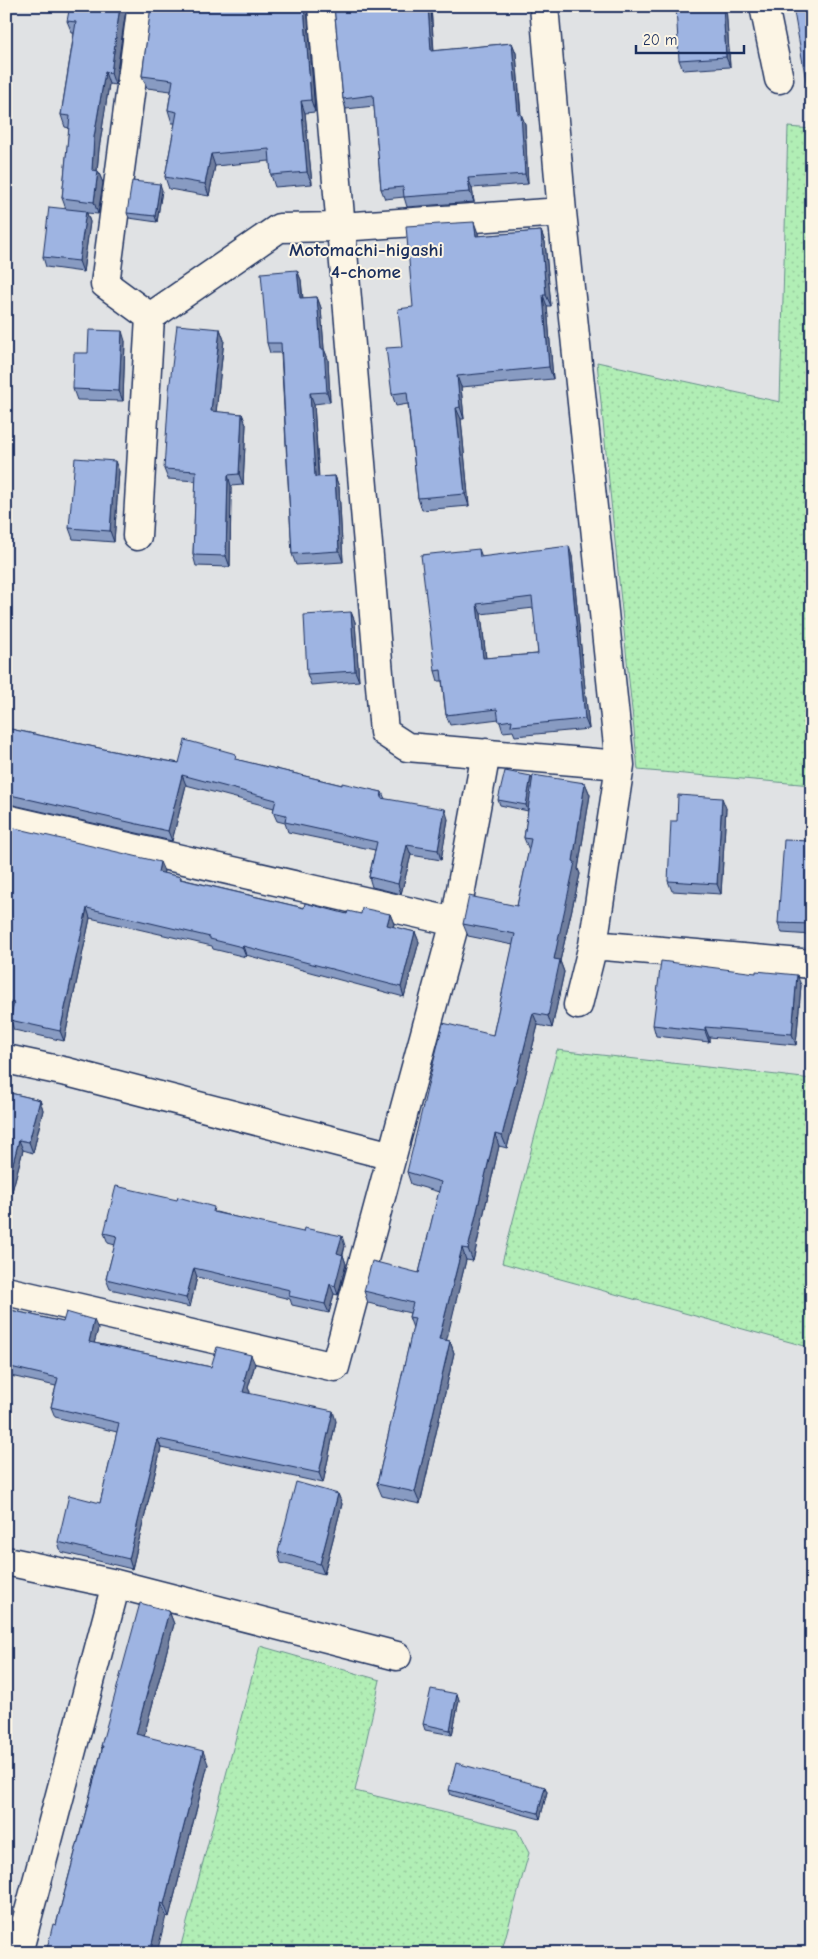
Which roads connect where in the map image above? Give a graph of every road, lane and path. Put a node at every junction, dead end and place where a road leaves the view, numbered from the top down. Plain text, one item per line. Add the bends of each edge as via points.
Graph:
1 (322, 6) edge
2 (544, 6) edge
3 (764, 6) edge
4 (140, 18) dead end
5 (779, 79) dead end
6 (562, 212) junction
7 (340, 227) junction
8 (150, 317) junction
9 (137, 536) dead end
10 (486, 753) junction
11 (620, 765) junction
12 (6, 819) edge
13 (455, 922) junction
14 (593, 945) junction
15 (812, 964) edge
16 (578, 1006) dead end
17 (6, 1059) edge
18 (392, 1156) junction
19 (6, 1291) edge
20 (6, 1561) edge
21 (116, 1584) junction
22 (397, 1656) dead end
23 (18, 1953) edge

1 - 7 street
2 - 6 street
3 - 5 street
4 - 8 street via 105,284
6 - 7 street
6 - 11 street
7 - 8 street via 279,228
7 - 10 street via 384,732 407,747
8 - 9 street
10 - 11 street
10 - 13 street
11 - 14 street
12 - 13 street
13 - 18 street
14 - 15 street
14 - 16 street
17 - 18 street
18 - 19 street via 335,1367
20 - 21 street
21 - 22 street
21 - 23 street

